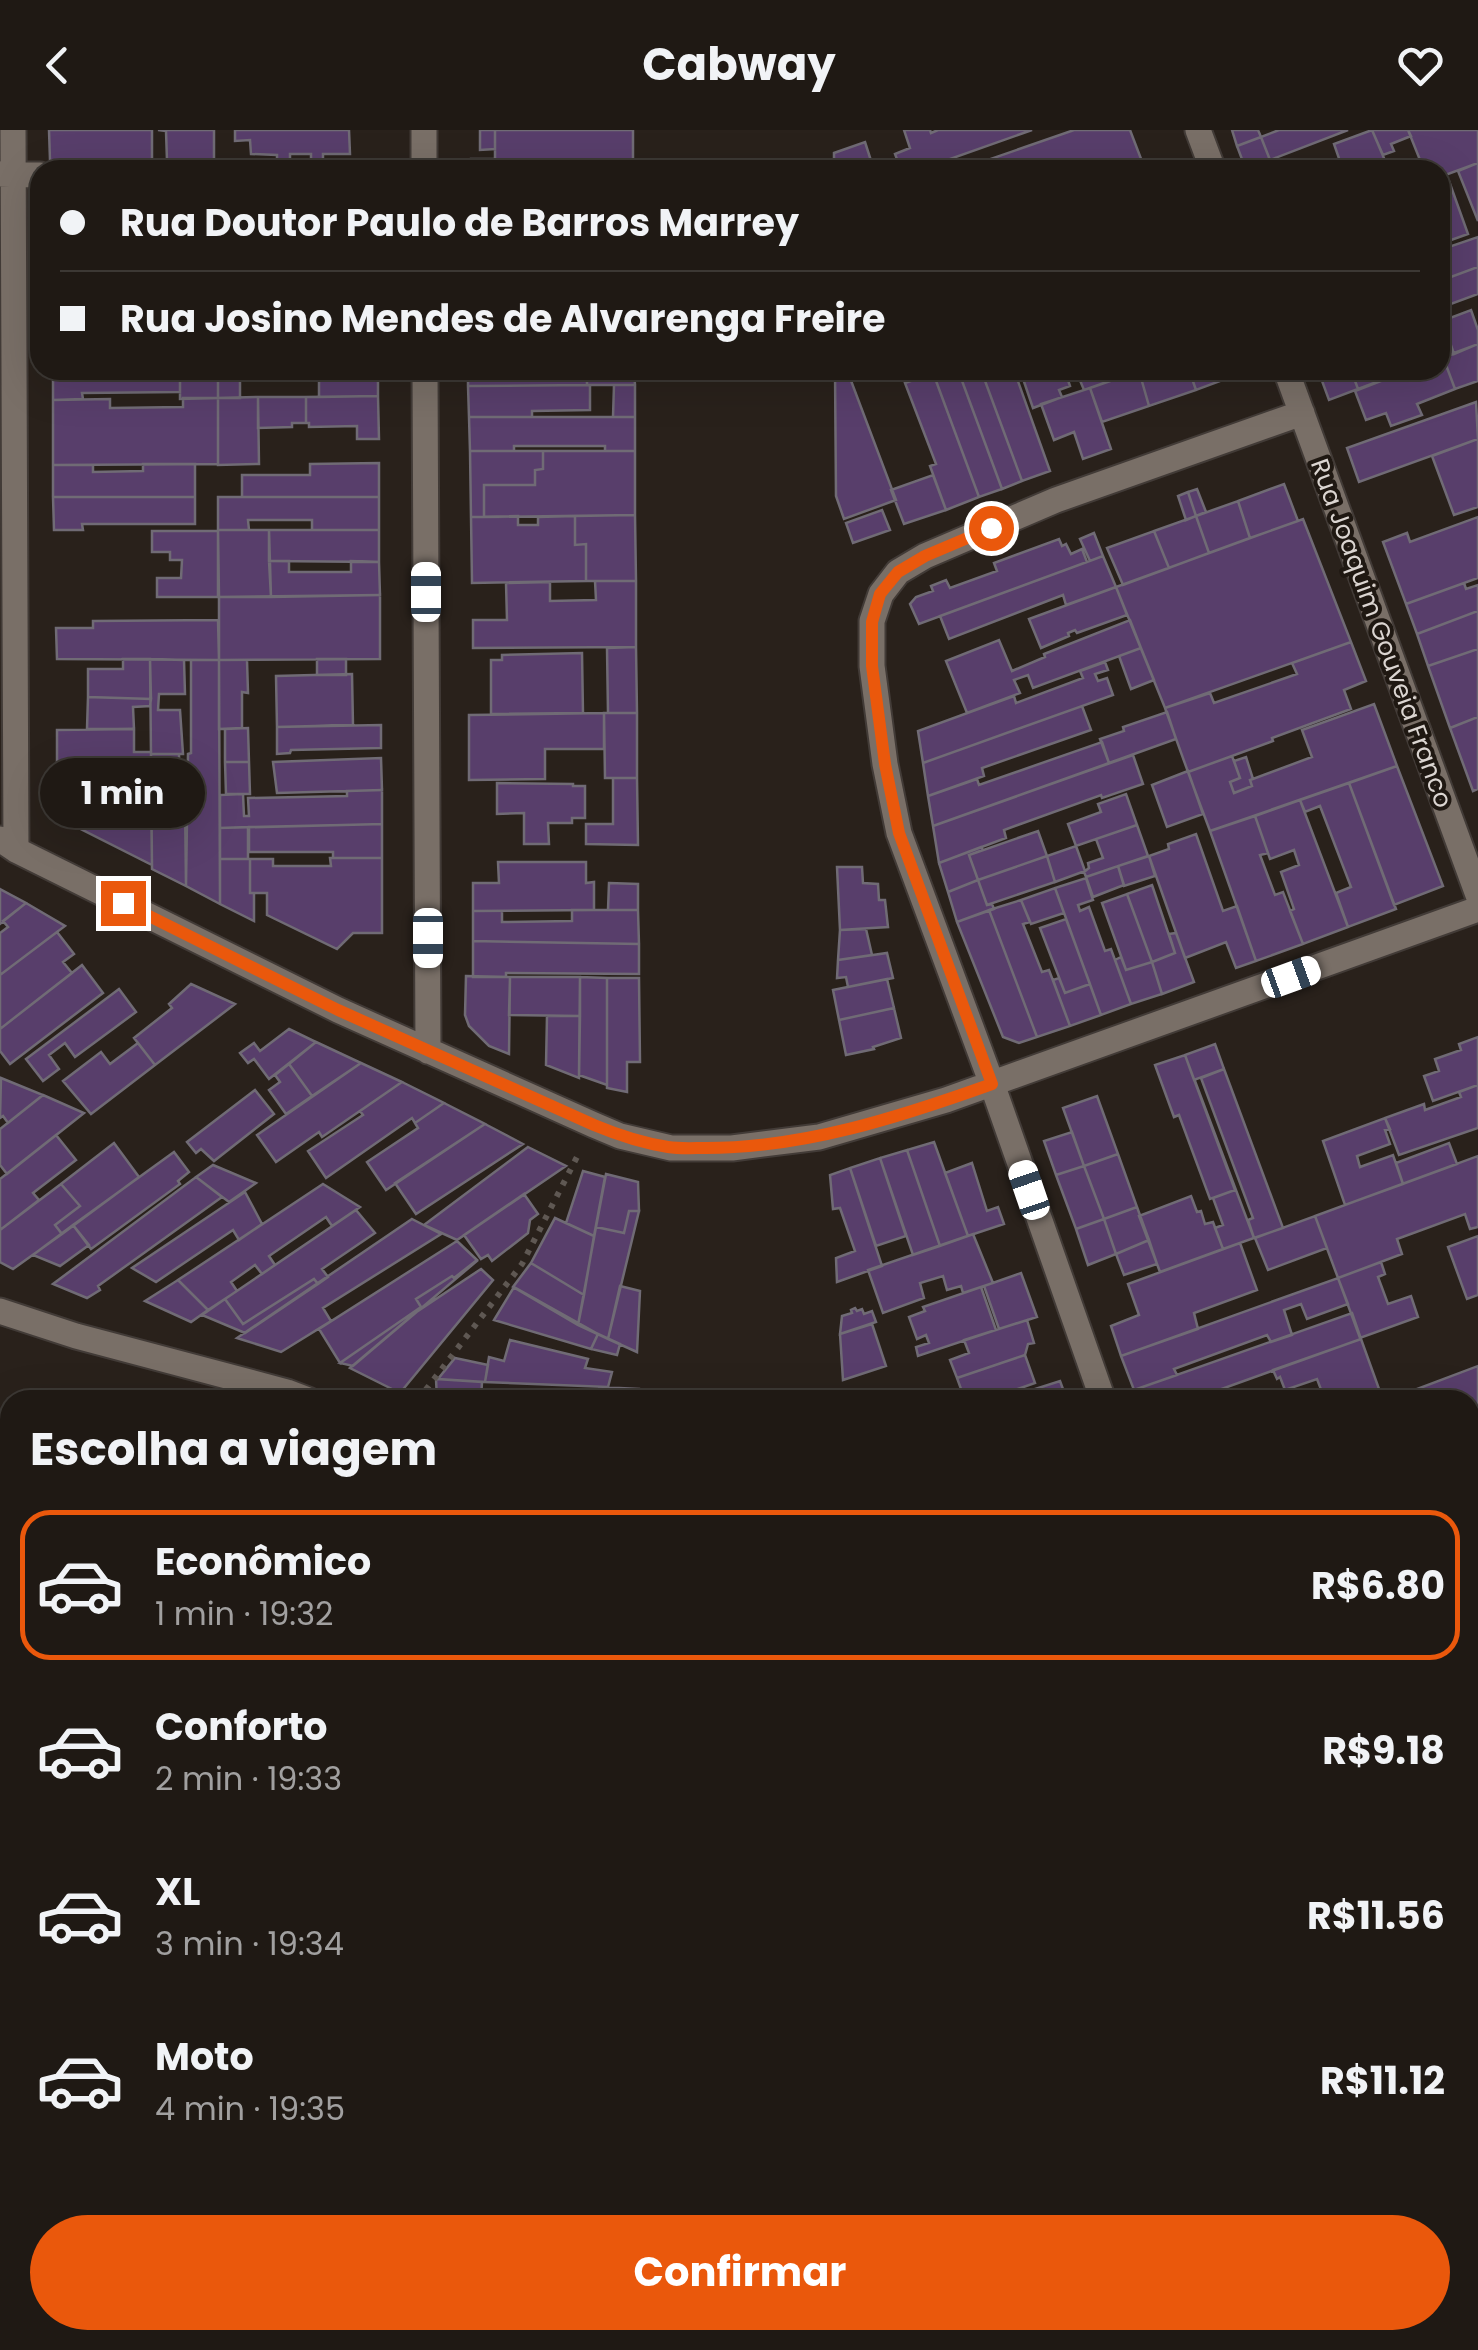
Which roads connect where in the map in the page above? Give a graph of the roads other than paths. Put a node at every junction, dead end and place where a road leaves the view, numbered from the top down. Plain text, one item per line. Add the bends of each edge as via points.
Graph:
1 (13, 130) edge
2 (424, 130) edge
3 (1198, 130) edge
4 (424, 160) edge
5 (1209, 160) edge
6 (7, 174) edge
7 (425, 380) edge
8 (1290, 380) edge
9 (1302, 413) junction
10 (8, 844) edge
11 (1478, 895) edge
12 (1478, 909) edge
13 (428, 1051) junction
14 (992, 1084) junction
15 (0, 1311) edge
16 (279, 1390) edge
17 (1099, 1390) edge

1 - 6 street
2 - 4 street
3 - 5 street
6 - 10 street
7 - 13 street
8 - 9 street, Rua Joaquim Gouveia Franco
9 - 11 street, Rua Joaquim Gouveia Franco
9 - 14 street via 1056,500 925,556 898,572 880,594 872,666 899,833
10 - 13 street
12 - 14 street
13 - 14 street via 620,1136 671,1148 820,1136
14 - 17 street
15 - 16 street

